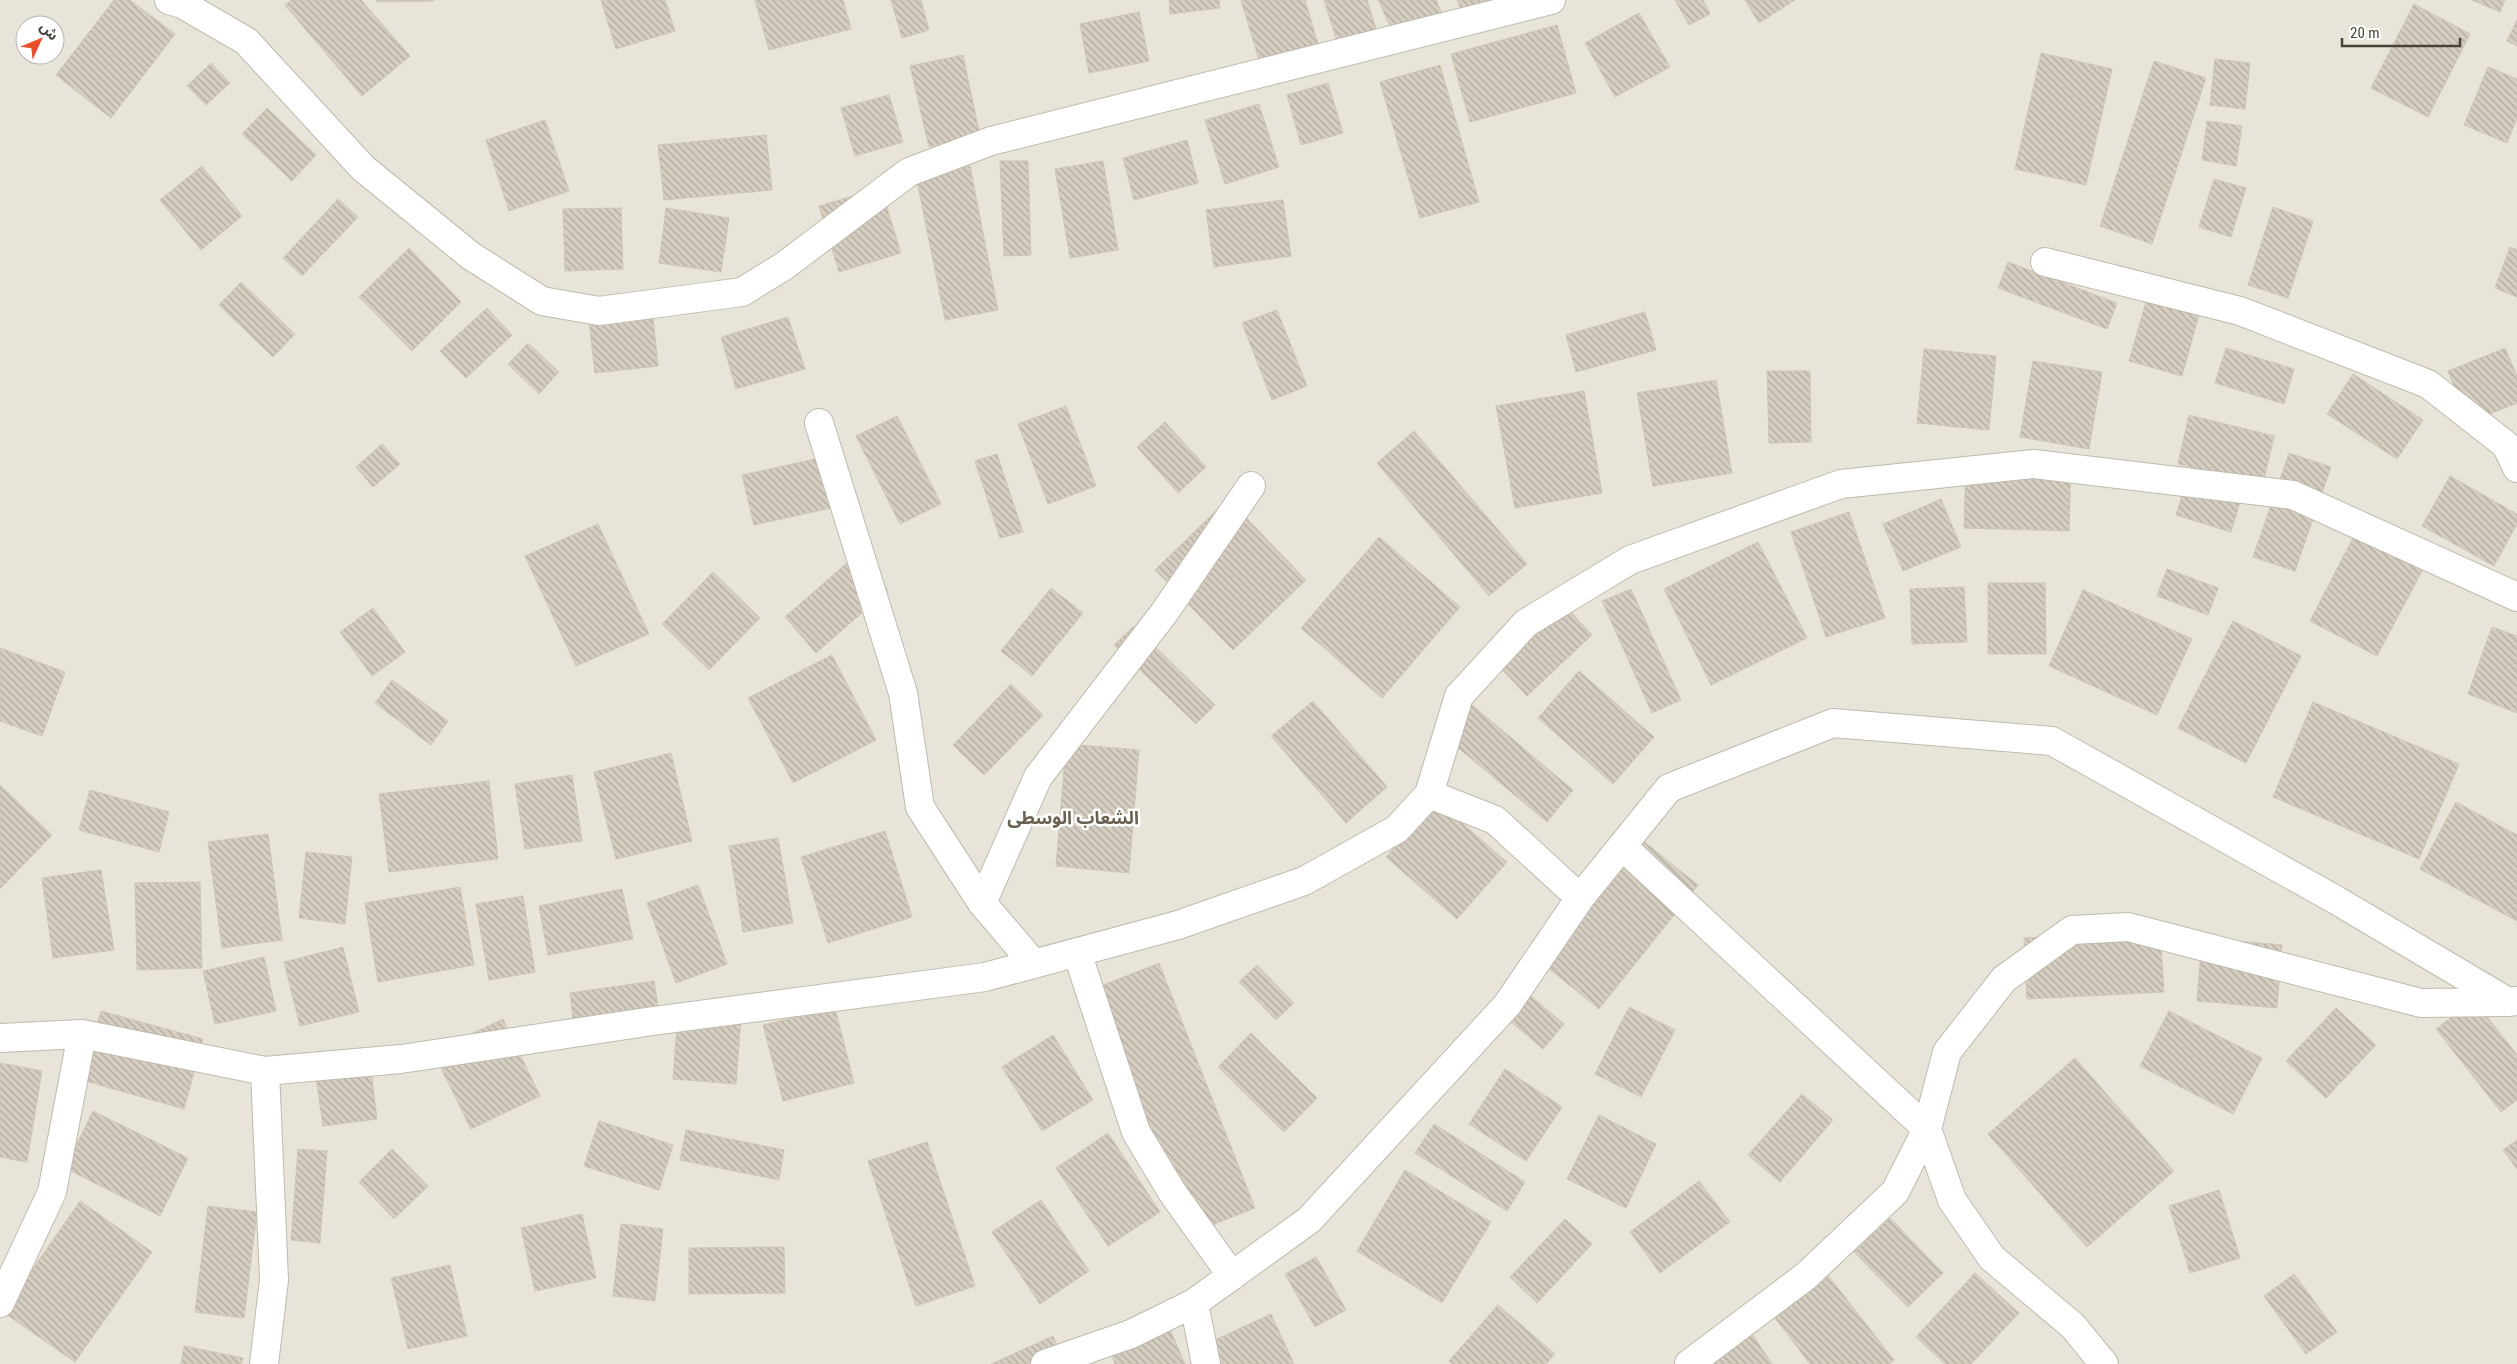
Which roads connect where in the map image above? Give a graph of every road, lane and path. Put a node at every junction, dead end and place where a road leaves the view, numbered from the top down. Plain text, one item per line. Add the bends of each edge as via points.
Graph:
1 (169, 0) edge
2 (1551, 0) edge
3 (2045, 262) dead end
4 (819, 423) dead end
5 (2517, 468) edge
6 (1251, 486) dead end
7 (2517, 597) edge
8 (1429, 794) junction
9 (1622, 846) junction
10 (1580, 898) junction
11 (982, 903) junction
12 (1077, 952) junction
13 (1034, 964) junction
14 (2514, 1004) edge
15 (82, 1034) junction
16 (0, 1038) edge
17 (265, 1071) junction
18 (1927, 1129) junction
19 (1232, 1276) junction
20 (0, 1303) edge
21 (1194, 1303) junction
22 (264, 1364) edge
23 (1045, 1364) edge
24 (1206, 1364) edge
25 (1689, 1364) edge
26 (2104, 1364) edge

1 - 2 street via 182,4 246,41 363,168 471,256 542,301 598,312 742,292 784,266 909,172 991,142
3 - 5 street via 2240,311 2428,384 2506,445
4 - 11 street via 903,693 920,807
6 - 11 street via 1164,613 1038,777
7 - 8 street via 2293,495 2034,464 1841,484 1630,560 1526,623 1459,696
8 - 10 street via 1495,820
8 - 12 street via 1396,829 1304,881 1178,926
9 - 10 street
9 - 14 street via 1670,788 1833,724 2052,741
9 - 18 street
10 - 19 street via 1507,1005 1309,1220
11 - 13 street
12 - 13 street
12 - 19 street via 1136,1132 1172,1192
13 - 17 street via 985,977 401,1058
14 - 18 street via 2421,1002 2128,927 2072,930 2004,979 1947,1052
15 - 16 street
15 - 17 street
15 - 20 street via 52,1192
17 - 22 street via 274,1280
18 - 25 street via 1895,1192 1806,1276
18 - 26 street via 1952,1200 1992,1258 2073,1326
19 - 21 street
21 - 23 street via 1131,1334
21 - 24 street

